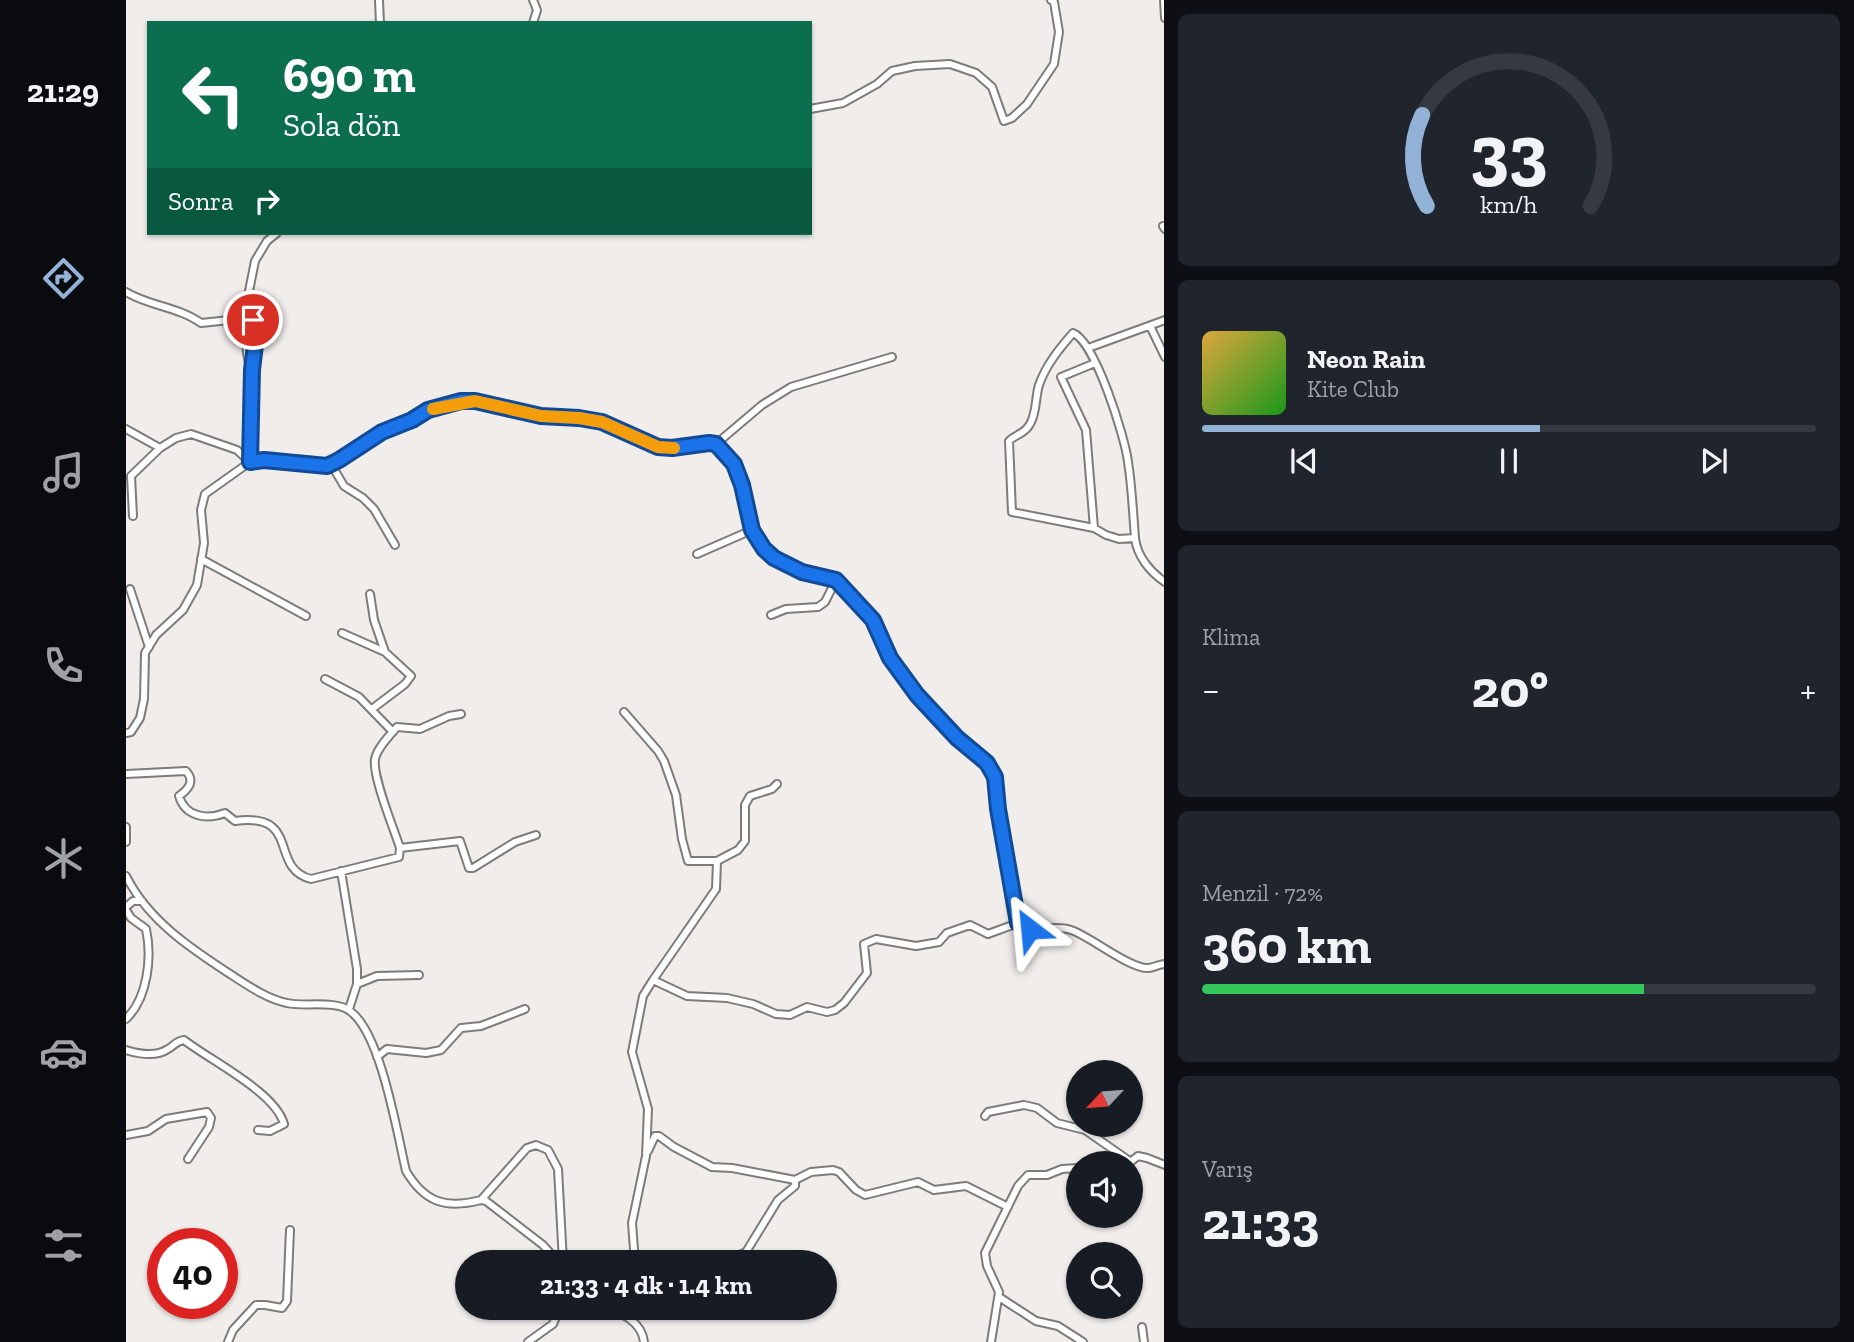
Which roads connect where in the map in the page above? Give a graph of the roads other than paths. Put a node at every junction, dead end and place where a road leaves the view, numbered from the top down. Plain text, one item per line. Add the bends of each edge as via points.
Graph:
1 (379, 0) edge
2 (533, 0) edge
3 (1051, 0) edge
4 (1164, 0) edge
5 (1164, 18) edge
6 (380, 21) edge
7 (534, 21) edge
8 (812, 110) edge
9 (274, 235) edge
10 (126, 292) edge
11 (1164, 320) edge
12 (1150, 326) junction
13 (1088, 348) junction
14 (892, 357) dead end
15 (1164, 357) edge
16 (1095, 363) junction
17 (252, 370) junction
18 (126, 429) edge
19 (716, 444) junction
20 (160, 448) junction
21 (250, 462) junction
22 (331, 464) junction
23 (133, 516) dead end
24 (1094, 528) junction
25 (752, 530) junction
26 (1135, 538) junction
27 (395, 545) dead end
28 (698, 554) dead end
29 (201, 559) junction
30 (836, 580) junction
31 (1164, 582) edge
32 (130, 589) dead end
33 (370, 594) dead end
34 (306, 615) dead end
35 (772, 615) dead end
36 (342, 633) dead end
37 (149, 648) junction
38 (385, 652) junction
39 (325, 679) dead end
40 (372, 709) junction
41 (624, 712) dead end
42 (461, 714) dead end
43 (393, 732) junction
44 (126, 733) edge
45 (126, 774) edge
46 (777, 784) dead end
47 (126, 827) edge
48 (536, 835) dead end
49 (126, 842) edge
50 (400, 848) junction
51 (717, 862) junction
52 (341, 871) junction
53 (126, 876) edge
54 (142, 901) junction
55 (126, 909) edge
56 (1018, 923) junction
57 (1164, 964) edge
58 (419, 975) dead end
59 (653, 980) junction
60 (357, 984) junction
61 (349, 1009) junction
62 (526, 1009) dead end
63 (126, 1019) edge
64 (126, 1050) edge
65 (377, 1057) junction
66 (985, 1116) dead end
67 (258, 1130) dead end
68 (126, 1135) edge
69 (1114, 1151) edge
70 (646, 1156) junction
71 (1143, 1157) edge
72 (188, 1159) dead end
73 (1164, 1165) edge
74 (1066, 1169) edge
75 (795, 1181) junction
76 (481, 1200) junction
77 (1008, 1207) junction
78 (290, 1230) dead end
79 (548, 1250) edge
80 (560, 1250) edge
81 (634, 1250) edge
82 (747, 1250) edge
83 (999, 1297) junction
84 (555, 1320) edge
85 (630, 1320) edge
86 (1142, 1327) dead end
87 (228, 1342) edge
88 (528, 1342) edge
89 (644, 1342) edge
90 (991, 1342) edge
91 (1083, 1342) edge
92 (1144, 1342) edge

1 - 6 street
2 - 7 street via 537,10
3 - 8 street via 1059,32 1054,64 1012,118 1004,121 992,87 976,73 950,64 892,71 843,103
4 - 5 street
9 - 17 street via 255,261 248,296 256,336
10 - 17 street via 201,323 240,322
11 - 12 street
12 - 13 street
12 - 15 street
13 - 16 street
13 - 24 street via 1073,333 1056,351 1038,387 1029,425 1009,441 1009,466 1012,512
14 - 19 street via 791,387
16 - 24 street via 1061,377 1086,430
16 - 26 street via 1112,402 1128,460
17 - 21 street
18 - 20 street
19 - 22 street via 658,447 602,422 461,401 428,410 382,432
19 - 25 street via 734,464
20 - 21 street via 191,434 237,450
20 - 23 street via 131,476
21 - 22 street
21 - 29 street via 205,494
22 - 27 street via 344,486 373,509
24 - 26 street via 1107,535
25 - 28 street
25 - 30 street via 774,558 802,572
26 - 31 street via 1136,550
29 - 34 street
29 - 37 street via 197,585 183,610
30 - 35 street via 818,607 786,609
30 - 56 street via 873,620 890,658 917,695 987,763 995,777
32 - 37 street
33 - 38 street
36 - 38 street
37 - 44 street via 140,718
38 - 40 street via 410,678
39 - 40 street
40 - 43 street
41 - 51 street via 664,761 676,795 688,861
42 - 43 street via 420,729 397,727
43 - 50 street via 374,759
45 - 52 street via 186,771 191,782 179,796 192,813 203,818 225,813 234,821 269,823 304,877
46 - 51 street via 750,796 745,805 745,841
47 - 49 street
48 - 50 street via 515,842 473,869 460,841
50 - 52 street via 399,857
51 - 59 street via 716,889
52 - 60 street
53 - 54 street
54 - 55 street via 133,901
54 - 61 street via 172,933 254,990 288,1004
55 - 63 street via 146,929 150,948 147,976
56 - 57 street via 1030,929 1070,929 1140,966
56 - 59 street via 988,934 970,925 960,927 939,942 916,946 876,939 864,944 867,973 844,1003 827,1013 807,1007 790,1015 776,1014 727,998 687,996
58 - 60 street via 377,976
59 - 70 street via 643,996 632,1052 648,1110
60 - 61 street
61 - 65 street via 368,1030
62 - 65 street via 481,1026 461,1028 441,1050 387,1049
64 - 67 street via 150,1055 184,1040 281,1112 284,1124 270,1131
65 - 76 street via 406,1171 413,1182 432,1200 446,1204
66 - 69 street via 995,1109 1037,1108 1057,1123 1085,1130
68 - 72 street via 148,1131 166,1119 207,1112 209,1127
70 - 75 street via 659,1136 712,1167
70 - 81 street via 632,1223
71 - 73 street
74 - 77 street via 1028,1175
75 - 77 street via 811,1172 833,1170 865,1195 918,1182 934,1190 966,1186
75 - 82 street
76 - 79 street
76 - 80 street via 527,1148 536,1145 548,1150 558,1169
77 - 83 street via 985,1253
78 - 87 street via 287,1301 282,1308 256,1306 233,1329
83 - 90 street
83 - 91 street via 1036,1321 1058,1326
84 - 88 street
85 - 89 street
86 - 92 street

